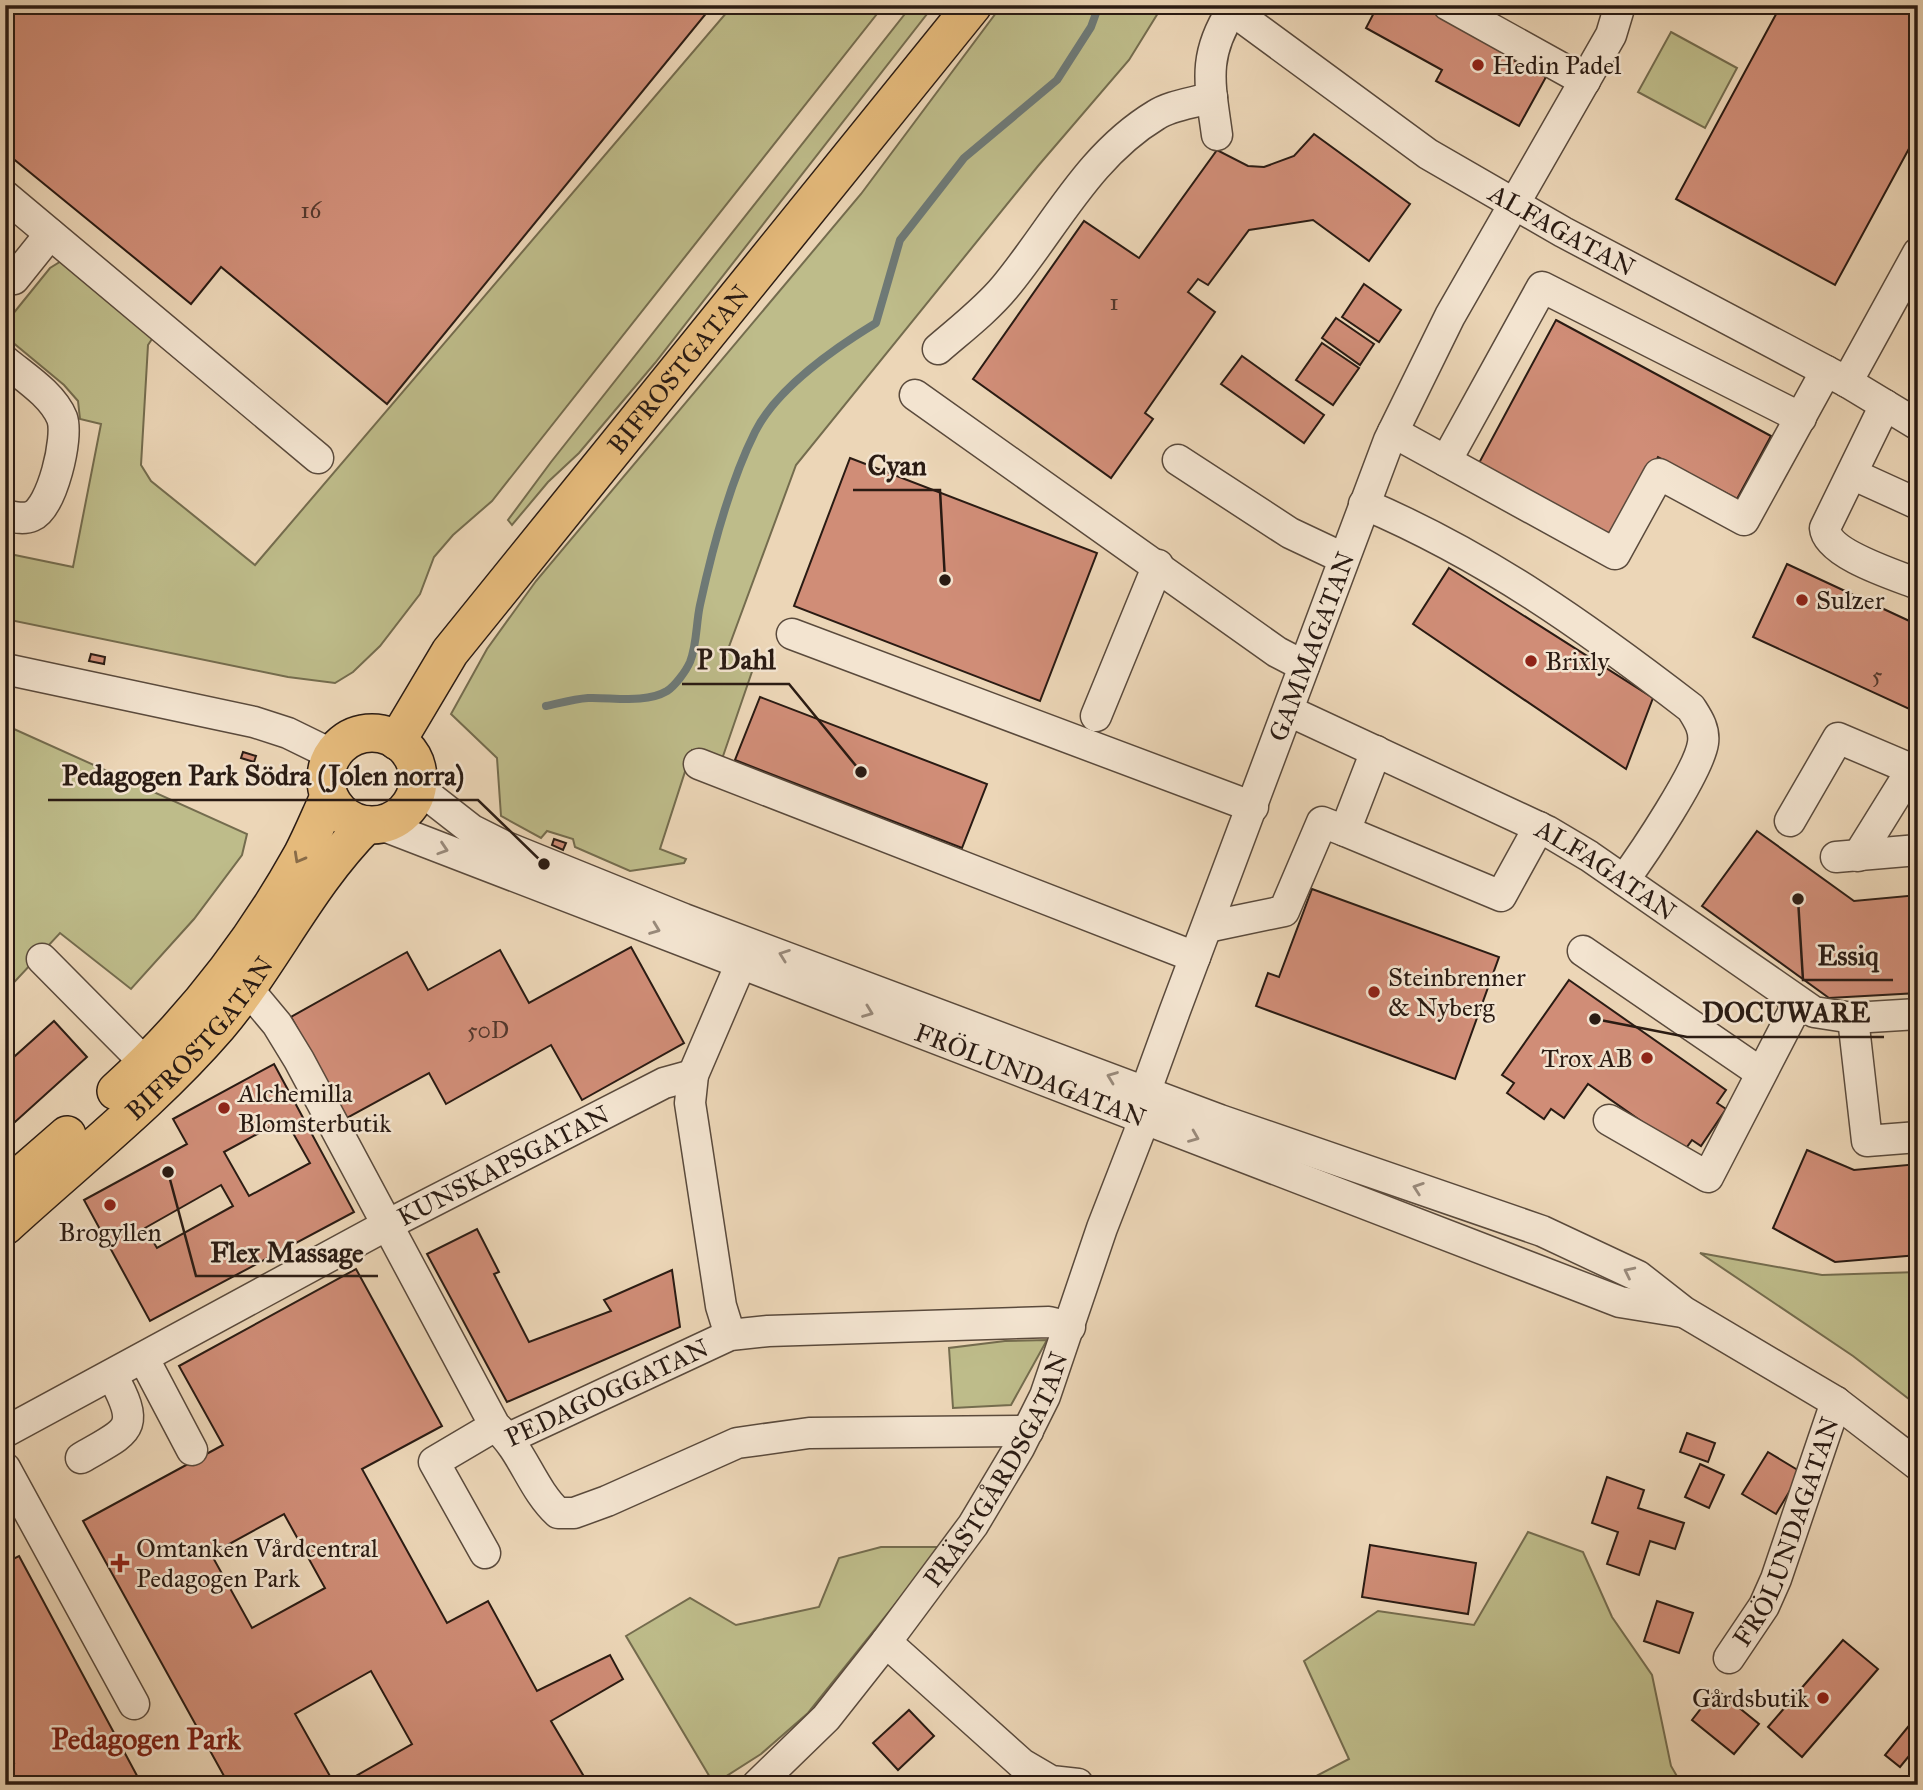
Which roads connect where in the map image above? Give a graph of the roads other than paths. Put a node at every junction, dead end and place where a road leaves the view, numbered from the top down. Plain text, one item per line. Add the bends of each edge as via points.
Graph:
1 (973, 5) edge
2 (1448, 5) edge
3 (1620, 5) edge
4 (1229, 8) edge
5 (1585, 81) junction
6 (1212, 97) junction
7 (1217, 135) dead end
8 (5, 197) edge
9 (1516, 205) junction
10 (50, 234) junction
11 (1918, 253) edge
12 (5, 272) edge
13 (938, 349) dead end
14 (5, 361) edge
15 (1837, 377) junction
16 (915, 395) dead end
17 (1885, 405) junction
18 (1801, 418) junction
19 (1918, 425) edge
20 (1393, 432) junction
21 (318, 458) dead end
22 (1178, 460) dead end
23 (1446, 461) junction
24 (1852, 474) junction
25 (1364, 504) junction
26 (1918, 504) edge
27 (5, 515) edge
28 (1343, 558) junction
29 (1158, 565) junction
30 (1918, 584) edge
31 (792, 634) dead end
32 (1304, 666) junction
33 (5, 669) edge
34 (1289, 711) junction
35 (1096, 716) dead end
36 (397, 741) junction
37 (1376, 751) junction
38 (333, 755) junction
39 (699, 764) dead end
40 (1915, 770) edge
41 (417, 788) junction
42 (330, 797) junction
43 (1253, 807) junction
44 (1790, 821) dead end
45 (372, 825) junction
46 (1539, 827) junction
47 (1345, 831) junction
48 (1918, 850) edge
49 (1624, 880) junction
50 (295, 918) junction
51 (1207, 927) junction
52 (1583, 951) dead end
53 (746, 953) junction
54 (1195, 957) junction
55 (42, 959) dead end
56 (247, 988) junction
57 (1798, 1003) junction
58 (1918, 1014) edge
59 (1853, 1018) junction
60 (154, 1073) junction
61 (1761, 1073) junction
62 (693, 1075) junction
63 (1144, 1104) junction
64 (1609, 1120) dead end
65 (1918, 1137) edge
66 (5, 1189) edge
67 (5, 1207) edge
68 (387, 1225) junction
69 (5, 1226) edge
70 (1070, 1327) junction
71 (730, 1335) junction
72 (144, 1359) junction
73 (112, 1375) junction
74 (1836, 1402) junction
75 (1028, 1431) junction
76 (5, 1432) edge
77 (502, 1432) junction
78 (192, 1450) dead end
79 (81, 1458) dead end
80 (1918, 1465) edge
81 (5, 1468) edge
82 (485, 1553) dead end
83 (886, 1642) junction
84 (1729, 1658) dead end
85 (134, 1704) dead end
86 (1078, 1784) edge
87 (757, 1785) edge

1 - 36 main road, BIFROSTGATAN via 450,652
2 - 5 street
3 - 5 street, GAMMAGATAN via 1611,35
4 - 6 street via 1210,57
4 - 9 street, ALFAGATAN via 1428,154
5 - 9 street, GAMMAGATAN
6 - 7 street
6 - 13 street via 1157,114 1113,149 1085,177 1005,287
8 - 10 street
9 - 15 street, ALFAGATAN
9 - 20 street, GAMMAGATAN via 1450,316
10 - 12 street via 14,279
10 - 21 street
11 - 15 street
14 - 27 street via 52,402 64,431 49,499 34,516
15 - 17 street, ALFAGATAN
15 - 18 street
16 - 29 street
17 - 19 street, ALFAGATAN
17 - 24 street
18 - 23 street via 1542,287
18 - 23 street via 1744,520 1659,474 1615,554
20 - 23 street
20 - 25 street, GAMMAGATAN
22 - 28 street via 1290,533
24 - 26 street
24 - 30 street via 1825,528 1826,536 1833,546 1852,556
25 - 28 street, GAMMAGATAN
25 - 49 street via 1461,548 1592,632 1691,708 1702,724 1703,744 1681,790
28 - 32 street, GAMMAGATAN
29 - 32 street via 1277,652
29 - 35 street
31 - 43 street
32 - 34 street, GAMMAGATAN
33 - 38 street via 254,722
34 - 37 street, ALFAGATAN
34 - 43 street, GAMMAGATAN
36 - 38 main road via 380,734 362,734
36 - 41 main road via 414,761
37 - 46 street, ALFAGATAN
37 - 47 street
38 - 42 main road, BIFROSTGATAN via 326,776
39 - 54 street
40 - 44 street via 1838,738
40 - 48 street via 1847,856
41 - 45 main road, BIFROSTGATAN via 404,812
41 - 53 street, FRÖLUNDAGATAN via 472,831
42 - 45 main road via 344,816
42 -> 60 main road, BIFROSTGATAN via 302,854
43 - 51 street, GAMMAGATAN
45 - 50 main road, BIFROSTGATAN via 337,857
45 -> 53 street, FRÖLUNDAGATAN
46 - 47 street via 1501,896
46 - 49 street, ALFAGATAN
47 - 51 street via 1322,822 1284,911
49 - 57 street, ALFAGATAN
50 - 56 main road, BIFROSTGATAN
50 - 60 street via 266,937 201,1024
51 - 54 street, GAMMAGATAN
52 - 61 street
53 - 62 street
53 - 63 street, FRÖLUNDAGATAN
54 - 63 street, GAMMAGATAN
55 - 60 street
56 - 60 main road, BIFROSTGATAN via 219,1025
56 - 68 street via 299,1060
57 - 59 street, ALFAGATAN via 1814,1012
57 - 61 street
58 - 59 street, ALFAGATAN
59 - 65 street via 1867,1141
60 - 66 main road, BIFROSTGATAN
60 - 67 street
60 - 69 main road, BIFROSTGATAN
61 - 64 street via 1708,1177
62 - 68 street, KUNSKAPSGATAN via 664,1083
62 - 71 street via 690,1103 721,1306
63 - 70 street, PRÄSTGÅRDSGATAN
63 - 74 street, FRÖLUNDAGATAN via 1220,1120 1542,1231 1638,1276 1684,1312
68 - 72 street, KUNSKAPSGATAN
68 - 77 street
70 - 71 street, PEDAGOGGATAN via 1049,1322
70 - 75 street, PRÄSTGÅRDSGATAN
71 - 77 street, PEDAGOGGATAN
72 - 73 street, KUNSKAPSGATAN
72 - 78 street
73 - 76 street, KUNSKAPSGATAN
73 - 79 street via 129,1406 129,1421 122,1434
74 - 80 street, FRÖLUNDAGATAN
74 - 84 street, FRÖLUNDAGATAN via 1776,1579
75 - 77 street, PEDAGOGGATAN via 809,1433 737,1443 575,1513 558,1513
75 - 83 street, PRÄSTGÅRDSGATAN via 973,1525
77 - 82 street via 434,1462
81 - 85 street
83 - 86 street via 1022,1765 1051,1781
83 - 87 street, PRÄSTGÅRDSGATAN via 826,1718

